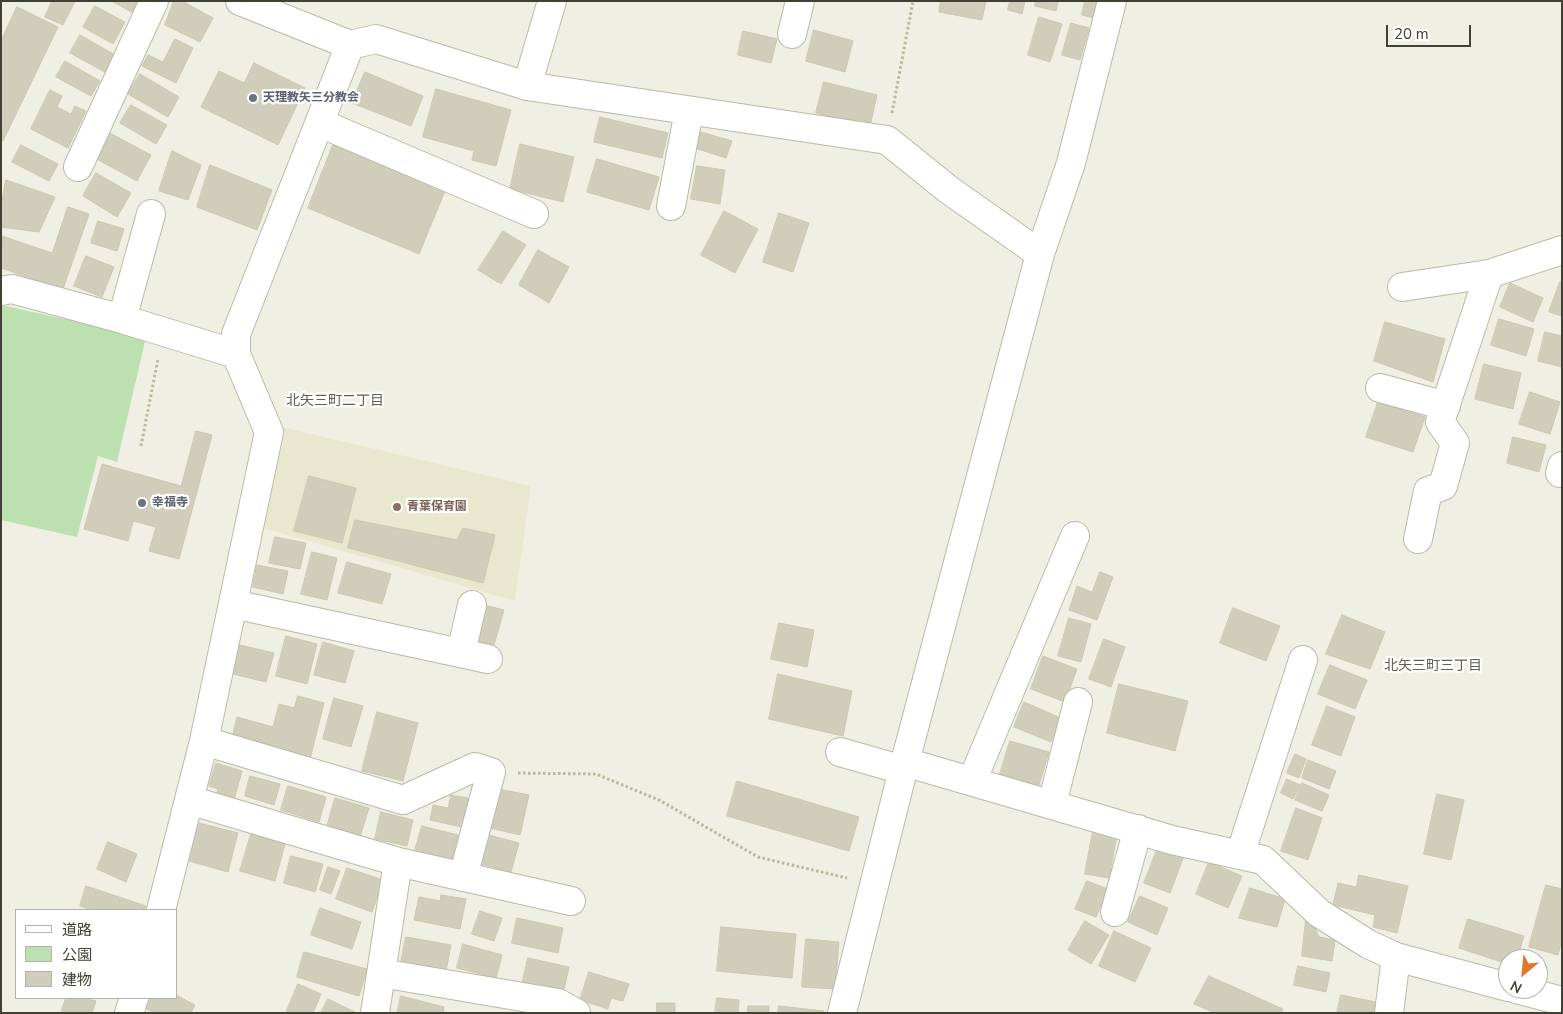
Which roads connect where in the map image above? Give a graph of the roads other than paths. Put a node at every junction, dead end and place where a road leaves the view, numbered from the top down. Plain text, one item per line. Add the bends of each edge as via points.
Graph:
1 (154, 1) edge
2 (240, 1) edge
3 (552, 1) edge
4 (800, 1) edge
5 (1112, 1) edge
6 (792, 34) dead end
7 (350, 45) junction
8 (527, 86) junction
9 (689, 111) junction
10 (320, 123) junction
11 (78, 167) dead end
12 (671, 206) dead end
13 (152, 214) dead end
14 (534, 214) dead end
15 (1562, 250) edge
16 (1040, 254) junction
17 (1490, 274) junction
18 (1402, 287) dead end
19 (1, 291) edge
20 (122, 319) junction
21 (236, 354) junction
22 (1380, 388) dead end
23 (1446, 406) junction
24 (1075, 536) dead end
25 (1418, 539) dead end
26 (232, 604) junction
27 (472, 605) dead end
28 (461, 653) junction
29 (488, 659) dead end
30 (1303, 660) dead end
31 (1078, 702) dead end
32 (204, 741) junction
33 (840, 752) dead end
34 (904, 766) junction
35 (972, 781) junction
36 (189, 800) junction
37 (1052, 804) junction
38 (1138, 829) junction
39 (1240, 855) junction
40 (398, 862) junction
41 (463, 876) junction
42 (571, 901) dead end
43 (161, 909) edge
44 (1115, 912) dead end
45 (1396, 957) junction
46 (381, 973) junction
47 (1498, 984) edge
48 (1548, 998) edge
49 (134, 999) edge
50 (1562, 1002) edge
51 (1562, 1007) edge
52 (129, 1013) edge
53 (375, 1013) edge
54 (576, 1013) edge
55 (842, 1013) edge
56 (1389, 1013) edge
57 (1561, 1013) edge

1 - 11 street
2 - 7 street
3 - 8 street
4 - 6 street
5 - 16 street via 1071,163
7 - 8 street via 376,39
7 - 10 street
8 - 9 street
9 - 12 street
9 - 16 street via 887,140 949,190
10 - 14 street
10 - 21 street via 236,334
13 - 20 street
15 - 17 street
16 - 34 street
17 - 18 street
17 - 23 street
19 - 20 street via 12,289
20 - 21 street
21 - 26 street via 269,432
22 - 23 street
23 - 25 street via 1440,422 1455,444 1443,486 1428,491
24 - 35 street
26 - 28 street
26 - 32 street
27 - 28 street
28 - 29 street
30 - 39 street
31 - 37 street
32 - 36 street
32 - 41 street via 403,800 475,767 491,772
33 - 34 street
34 - 35 street
34 - 55 street
35 - 37 street
36 - 40 street
36 - 43 street
37 - 38 street
38 - 39 street
38 - 44 street
39 - 45 street via 1263,860 1319,913 1368,944
40 - 41 street
40 - 46 street
41 - 42 street
45 - 47 street
45 - 56 street
46 - 53 street
46 - 54 street via 558,1003
48 - 50 street
49 - 52 street
51 - 57 street

